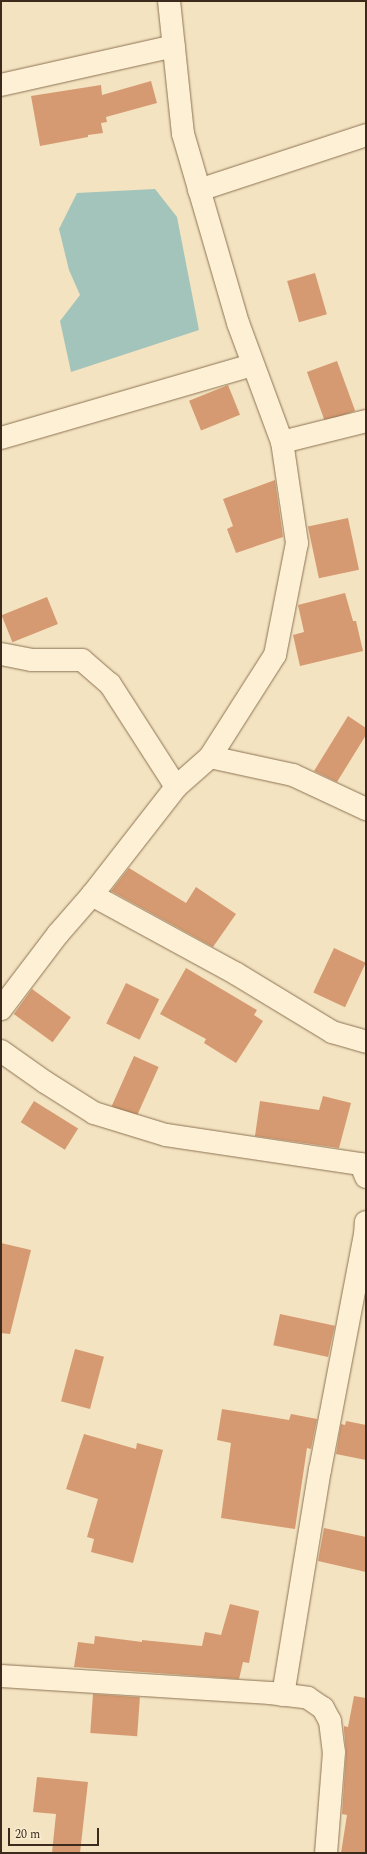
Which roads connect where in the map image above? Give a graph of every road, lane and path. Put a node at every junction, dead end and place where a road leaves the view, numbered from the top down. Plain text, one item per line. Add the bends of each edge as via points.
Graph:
1 (169, 1) edge
2 (174, 46) junction
3 (1, 85) edge
4 (366, 135) edge
5 (199, 190) junction
6 (253, 365) junction
7 (366, 421) edge
8 (1, 438) edge
9 (282, 442) junction
10 (1, 654) edge
11 (210, 757) junction
12 (176, 787) junction
13 (366, 809) edge
14 (92, 895) junction
15 (1, 1009) edge
16 (366, 1042) edge
17 (2, 1056) edge
18 (366, 1177) edge
19 (366, 1222) edge
20 (1, 1676) edge
21 (283, 1695) junction
22 (326, 1853) edge

1 - 2 street
2 - 3 street
2 - 5 street via 183,134
4 - 5 street
5 - 6 street
6 - 8 street
6 - 9 street
7 - 9 street
9 - 11 street via 296,543 275,655
10 - 12 street via 32,660 82,660 110,684
11 - 12 street
11 - 13 street via 293,775
12 - 14 street
14 - 15 street via 58,934
14 - 16 street via 235,973 332,1032
17 - 18 street via 94,1113 166,1135 361,1164
19 - 21 street via 320,1470
20 - 21 street
21 - 22 street via 308,1698 323,1708 330,1721 334,1752

